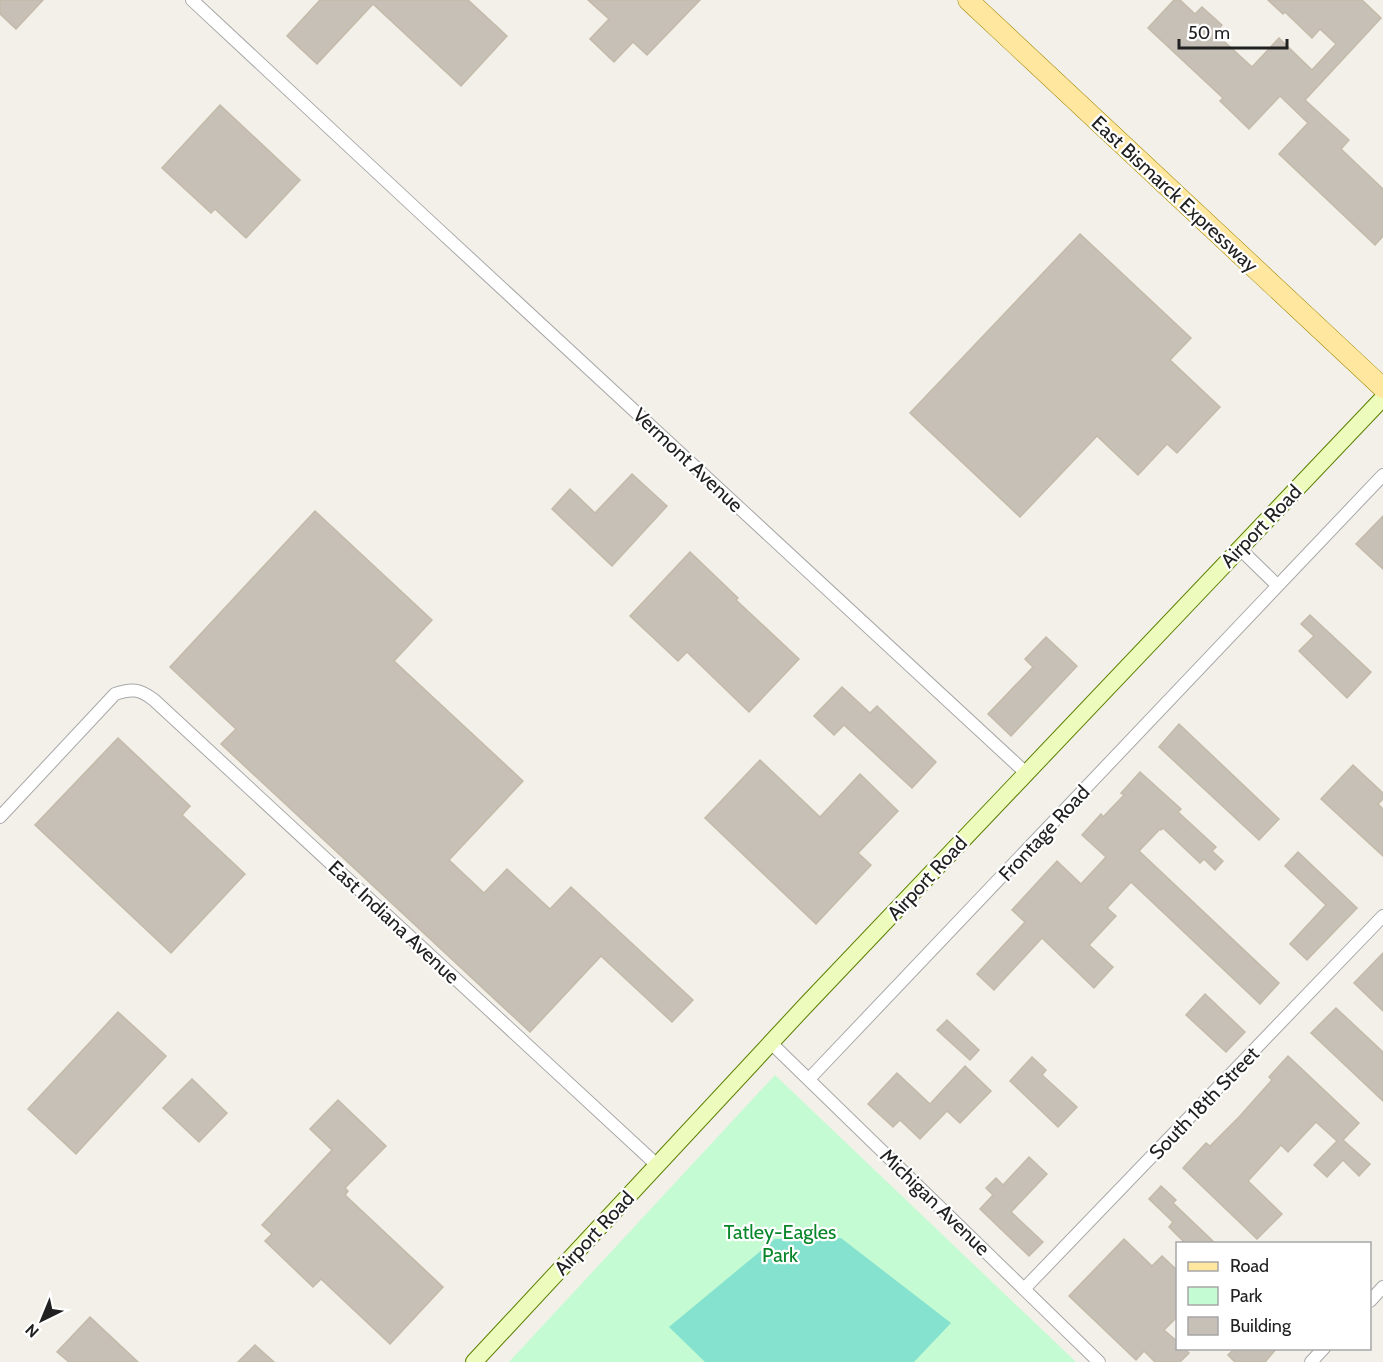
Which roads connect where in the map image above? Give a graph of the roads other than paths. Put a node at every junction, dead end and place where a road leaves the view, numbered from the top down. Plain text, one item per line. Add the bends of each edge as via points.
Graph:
1 (192, 0) edge
2 (968, 0) edge
3 (1383, 388) edge
4 (1383, 398) edge
5 (1383, 475) edge
6 (1240, 549) junction
7 (1277, 585) junction
8 (1026, 773) junction
9 (0, 817) edge
10 (1383, 916) edge
11 (771, 1043) junction
12 (809, 1079) junction
13 (657, 1165) junction
14 (1383, 1287) edge
15 (1024, 1289) junction
16 (1371, 1300) edge
17 (1322, 1350) edge
18 (474, 1362) edge
19 (1099, 1362) edge
20 (1311, 1362) edge

1 - 8 street, Vermont Avenue
2 - 3 main road, East Bismarck Expressway
4 - 6 main road, Airport Road
5 - 7 street, Frontage Road
6 - 7 street
6 - 8 main road, Airport Road
7 - 12 street, Frontage Road
8 - 11 main road, Airport Road
9 - 13 street, East Indiana Avenue via 115,694 125,690 146,693
10 - 15 street, South 18th Street
11 - 12 street, Michigan Avenue
11 - 13 main road, Airport Road
12 - 15 street, Michigan Avenue
13 - 18 main road, Airport Road
14 - 16 street
15 - 19 street, Michigan Avenue
17 - 20 street

